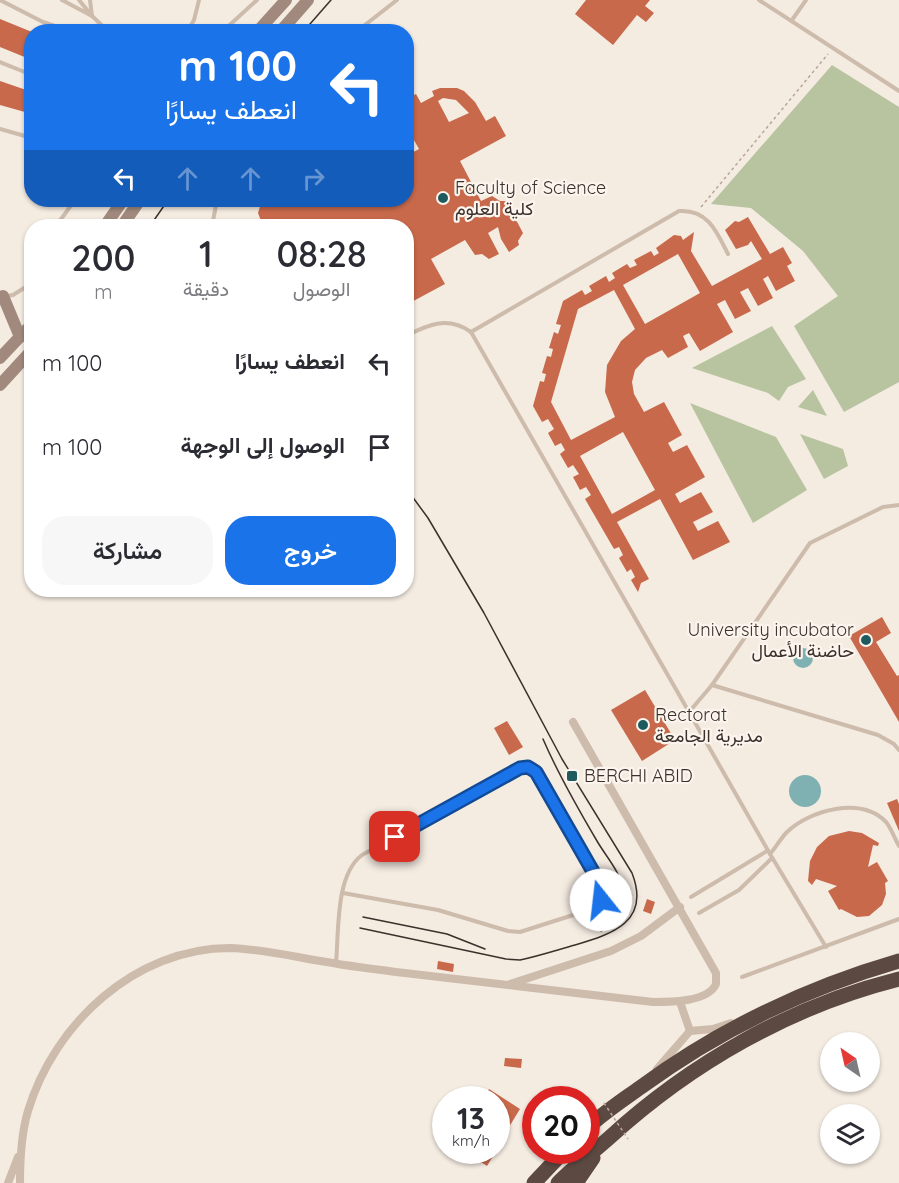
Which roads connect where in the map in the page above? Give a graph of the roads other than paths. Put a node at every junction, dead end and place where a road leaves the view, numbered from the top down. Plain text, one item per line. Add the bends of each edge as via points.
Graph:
1 (0, 0) edge
2 (62, 0) edge
3 (80, 0) edge
4 (90, 0) edge
5 (199, 0) edge
6 (257, 0) edge
7 (286, 0) edge
8 (308, 0) edge
9 (396, 0) edge
10 (759, 0) edge
11 (806, 0) edge
12 (92, 16) junction
13 (792, 20) junction
14 (49, 24) edge
15 (101, 24) edge
16 (192, 24) edge
17 (231, 24) edge
18 (264, 24) edge
19 (286, 24) edge
20 (366, 24) edge
21 (0, 62) edge
22 (24, 72) edge
23 (899, 91) edge
24 (0, 129) edge
25 (24, 136) edge
26 (728, 254) dead end
27 (24, 287) edge
28 (2, 297) edge
29 (414, 332) edge
30 (471, 332) junction
31 (24, 333) edge
32 (20, 337) junction
33 (0, 358) edge
34 (24, 359) edge
35 (0, 385) edge
36 (899, 505) edge
37 (712, 685) junction
38 (689, 712) junction
39 (573, 722) dead end
40 (899, 750) edge
41 (899, 846) edge
42 (770, 854) junction
43 (343, 893) junction
44 (691, 897) dead end
45 (680, 907) junction
46 (699, 913) dead end
47 (899, 919) edge
48 (826, 946) junction
49 (899, 961) edge
50 (336, 964) junction
51 (742, 977) dead end
52 (899, 979) edge
53 (504, 985) junction
54 (680, 1002) junction
55 (768, 1009) junction
56 (690, 1031) junction
57 (635, 1091) junction
58 (600, 1117) edge
59 (608, 1138) junction
60 (21, 1149) junction
61 (552, 1164) edge
62 (535, 1182) edge
63 (8, 1183) edge
64 (20, 1183) edge
65 (558, 1183) edge
66 (576, 1183) edge

1 - 14 lane
2 - 12 lane
3 - 12 lane
4 - 12 lane
5 - 16 lane
6 - 17 lane
7 - 18 main road
8 - 19 main road
9 - 20 lane
10 - 13 lane
11 - 13 lane
12 - 15 lane
13 - 23 lane
21 - 22 lane
24 - 25 lane
26 - 30 lane via 709,220 696,212 679,211
27 - 28 lane via 14,295
28 - 32 main road
29 - 30 lane via 445,322
30 - 38 lane
31 - 32 main road
32 - 33 main road
34 - 35 main road
36 - 37 lane via 884,507 810,543
37 - 38 lane
37 - 40 lane via 878,735
38 - 42 lane
39 - 45 street
41 - 42 lane via 886,822 871,813 841,807 813,816 787,832
42 - 44 lane
42 - 46 lane via 739,890
42 - 48 lane
43 - 43 lane via 346,873 362,855 524,767 536,772 602,891 601,900 592,909 520,932 438,910
43 - 50 lane
45 - 53 street via 641,936 611,951
45 - 54 street via 717,978 709,993
47 - 48 lane
48 - 51 lane
49 - 55 highway via 846,977
50 - 53 street
50 - 60 street via 228,948 163,961 133,975 106,993 58,1047 27,1112
52 - 59 highway via 818,1006 747,1038 631,1116
53 - 54 street
54 - 56 street
55 - 56 street via 719,1027
55 - 57 highway via 676,1061
56 - 57 street
57 - 58 highway
59 - 65 highway
59 - 66 highway
60 - 63 street
60 - 64 street
61 - 62 highway

